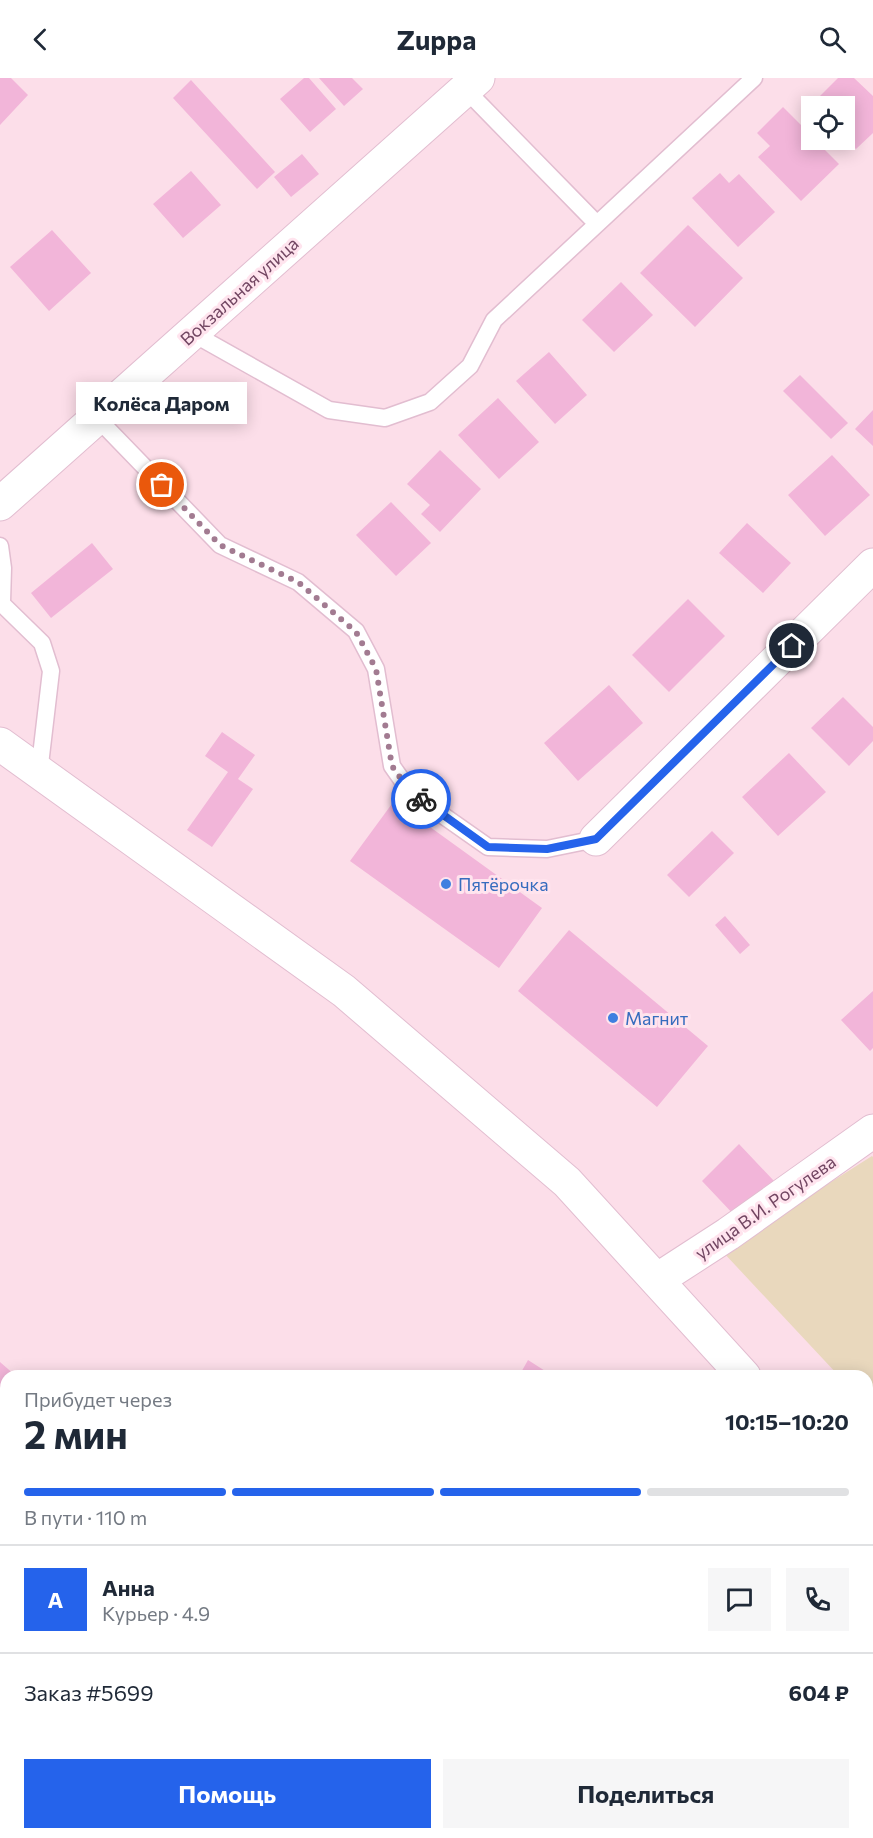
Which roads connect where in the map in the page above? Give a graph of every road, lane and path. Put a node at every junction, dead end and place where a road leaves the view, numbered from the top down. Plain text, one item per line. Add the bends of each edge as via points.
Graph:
1 (754, 78) edge
2 (472, 84) edge
3 (597, 224) junction
4 (192, 333) junction
5 (97, 417) junction
6 (0, 504) edge
7 (0, 546) edge
8 (873, 566) edge
9 (1, 602) edge
10 (0, 744) edge
11 (39, 773) junction
12 (596, 839) joint
13 (873, 1131) edge
14 (657, 1280) junction
15 (739, 1370) edge

1 - 3 lane
2 - 3 lane
2 - 4 street, Вокзальная улица
3 - 4 lane via 494,320 470,366 430,402 385,417 329,410
4 - 5 street, Вокзальная улица
5 - 6 street, Вокзальная улица
5 - 12 lane via 220,545 298,582 356,632 376,669 392,766 411,793 488,847 547,849
7 - 9 lane
8 - 12 street
9 - 11 lane via 42,643 51,671
10 - 11 street
11 - 14 street via 344,991 567,1182
13 - 14 street, улица В.И. Рогулева
14 - 15 street

